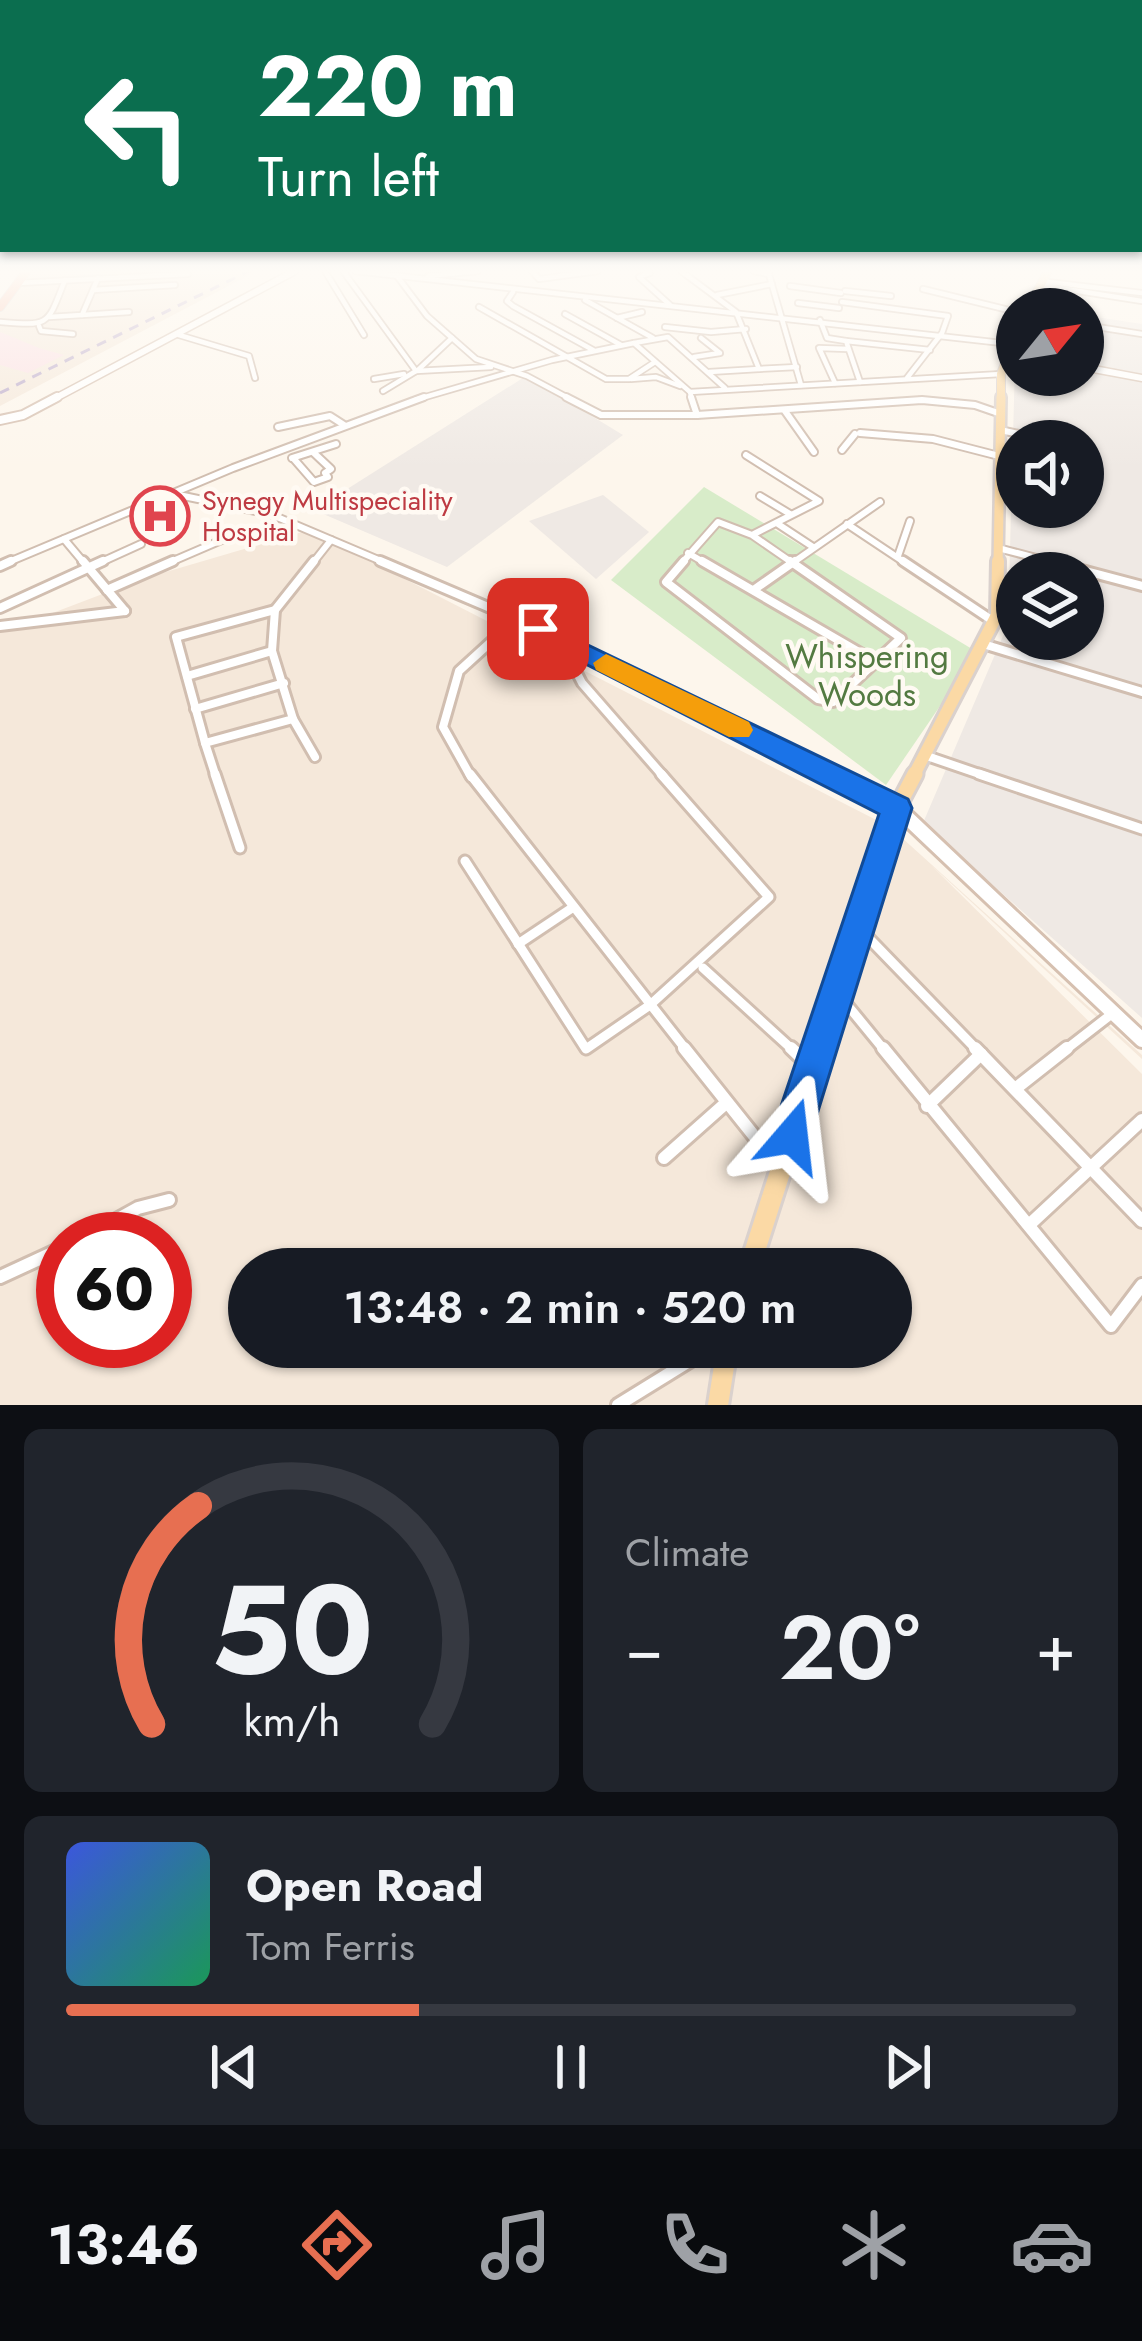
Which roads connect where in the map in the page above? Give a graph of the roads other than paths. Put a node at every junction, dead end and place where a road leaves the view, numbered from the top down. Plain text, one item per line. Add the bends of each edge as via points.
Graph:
1 (175, 337) edge
2 (184, 337) edge
3 (391, 337) edge
4 (532, 337) edge
5 (569, 337) edge
6 (606, 337) edge
7 (649, 337) edge
8 (749, 337) edge
9 (788, 337) edge
10 (826, 337) edge
11 (939, 337) edge
12 (961, 337) edge
13 (452, 338) joint
14 (701, 338) dead end
15 (654, 339) junction
16 (846, 341) junction
17 (634, 343) junction
18 (996, 343) edge
19 (622, 345) junction
20 (848, 349) junction
21 (930, 350) junction
22 (595, 351) junction
23 (567, 356) junction
24 (692, 358) junction
25 (656, 362) junction
26 (493, 367) junction
27 (796, 367) junction
28 (760, 369) junction
29 (509, 370) junction
30 (416, 371) junction
31 (1104, 371) edge
32 (709, 372) junction
33 (996, 374) edge
34 (1142, 378) edge
35 (255, 379) dead end
36 (374, 379) dead end
37 (629, 379) junction
38 (906, 380) junction
39 (860, 382) junction
40 (835, 383) junction
41 (802, 385) junction
42 (726, 389) junction
43 (688, 390) junction
44 (383, 392) dead end
45 (784, 410) junction
46 (698, 415) junction
47 (0, 420) edge
48 (998, 420) edge
49 (345, 426) junction
50 (278, 427) dead end
51 (336, 445) dead end
52 (284, 449) junction
53 (842, 450) dead end
54 (814, 452) dead end
55 (314, 454) dead end
56 (746, 455) dead end
57 (996, 455) edge
58 (294, 460) junction
59 (172, 493) junction
60 (760, 496) dead end
61 (880, 502) dead end
62 (790, 514) junction
63 (910, 521) dead end
64 (778, 524) junction
65 (847, 524) junction
66 (998, 528) edge
67 (752, 535) junction
68 (224, 538) dead end
69 (64, 539) junction
70 (331, 540) junction
71 (140, 544) dead end
72 (814, 547) junction
73 (998, 548) junction
74 (688, 553) junction
75 (898, 556) junction
76 (794, 562) junction
77 (0, 566) edge
78 (88, 567) junction
79 (1142, 586) edge
80 (755, 589) junction
81 (107, 590) junction
82 (0, 608) edge
83 (275, 610) junction
84 (516, 619) junction
85 (993, 621) junction
86 (0, 626) edge
87 (560, 640) junction
88 (982, 644) junction
89 (272, 651) junction
90 (876, 662) junction
91 (186, 676) junction
92 (284, 683) junction
93 (1142, 692) edge
94 (195, 709) junction
95 (293, 719) junction
96 (205, 743) junction
97 (924, 755) junction
98 (315, 757) dead end
99 (897, 808) junction
100 (1142, 829) edge
101 (240, 848) dead end
102 (465, 861) dead end
103 (572, 908) junction
104 (858, 927) junction
105 (518, 944) junction
106 (703, 968) dead end
107 (837, 993) junction
108 (650, 1005) junction
109 (1113, 1012) junction
110 (1142, 1040) edge
111 (981, 1054) junction
112 (813, 1069) junction
113 (1015, 1089) junction
114 (726, 1103) junction
115 (927, 1106) junction
116 (1142, 1120) edge
117 (664, 1158) dead end
118 (781, 1169) junction
119 (1093, 1170) junction
120 (169, 1200) dead end
121 (134, 1212) edge
122 (1142, 1221) edge
123 (1029, 1226) junction
124 (756, 1248) edge
125 (36, 1260) edge
126 (0, 1277) edge
127 (1142, 1285) edge
128 (678, 1368) edge
129 (724, 1368) edge
130 (618, 1405) edge
131 (718, 1405) edge

1 - 47 street
2 - 35 street via 249,356
3 - 30 street
4 - 23 street
5 - 22 street
6 - 19 street
7 - 15 street
8 - 28 street
9 - 27 street
10 - 16 street
11 - 21 street
12 - 18 street
13 - 26 street
13 - 30 street
14 - 24 street via 720,353
15 - 17 street
15 - 24 street via 668,337
16 - 20 street
16 - 21 street
17 - 19 street
17 - 25 street
19 - 22 street
20 - 39 street
20 - 40 street via 819,348
21 - 38 street
22 - 23 street
23 - 29 street
23 - 37 street via 593,375
24 - 32 street
25 - 37 street
25 - 43 street
26 - 29 street
26 - 30 street
27 - 28 street
27 - 41 street
28 - 32 street
29 - 46 street via 601,415
29 - 49 street
30 - 36 street
30 - 44 street
31 - 34 street
32 - 42 street
33 - 38 street
37 - 43 street via 656,377
38 - 39 street
39 - 40 street
40 - 41 street
41 - 42 street
42 - 43 street
43 - 46 street
45 - 46 street
45 - 48 street via 922,400 975,405
45 - 54 street
49 - 50 street via 330,416
49 - 52 street
51 - 58 street
52 - 58 street
52 - 59 street
53 - 57 street via 858,433
55 - 58 street via 331,469 328,477 314,482
56 - 62 street via 820,500
59 - 69 street
59 - 70 street via 270,514
60 - 62 street
61 - 65 street
62 - 64 street
63 - 75 street
64 - 67 street
64 - 72 street
65 - 72 street
65 - 75 street
66 - 73 main road
67 - 74 street via 718,522
67 - 76 street
68 - 81 street
69 - 77 street
69 - 78 street
70 - 83 street
70 - 84 street
71 - 78 street
72 - 76 street
73 - 79 street
73 - 85 main road
74 - 80 street
74 - 90 street via 666,582 818,699 833,702
75 - 85 street
76 - 80 street
76 - 90 street via 901,638
78 - 81 street
78 - 82 street
80 - 90 street
81 - 86 street via 125,611
83 - 89 street
83 - 91 street via 176,637
84 - 87 street
84 - 103 street via 459,671 443,727 480,792
85 - 88 main road
87 - 99 street
87 - 108 street via 581,683 769,897
88 - 93 street
88 - 97 main road
89 - 91 street
89 - 92 street
91 - 94 street
92 - 94 street
92 - 95 street
94 - 96 street
95 - 96 street
95 - 98 street
96 - 101 street
97 - 99 main road
97 - 100 street
99 - 104 main road
99 - 109 street
102 - 105 street
103 - 105 street
103 - 108 street
104 - 107 main road
104 - 111 street
105 - 108 street via 586,1049
106 - 112 street
107 - 112 main road
107 - 115 street
108 - 114 street
109 - 110 street
109 - 113 street
111 - 113 street
111 - 115 street
112 - 118 main road
113 - 119 street
114 - 117 street
114 - 118 street
115 - 123 street
116 - 119 street
118 - 124 main road
119 - 122 street
119 - 123 street
120 - 121 street
123 - 127 street via 1111,1326
125 - 126 street
128 - 130 street
129 - 131 main road

